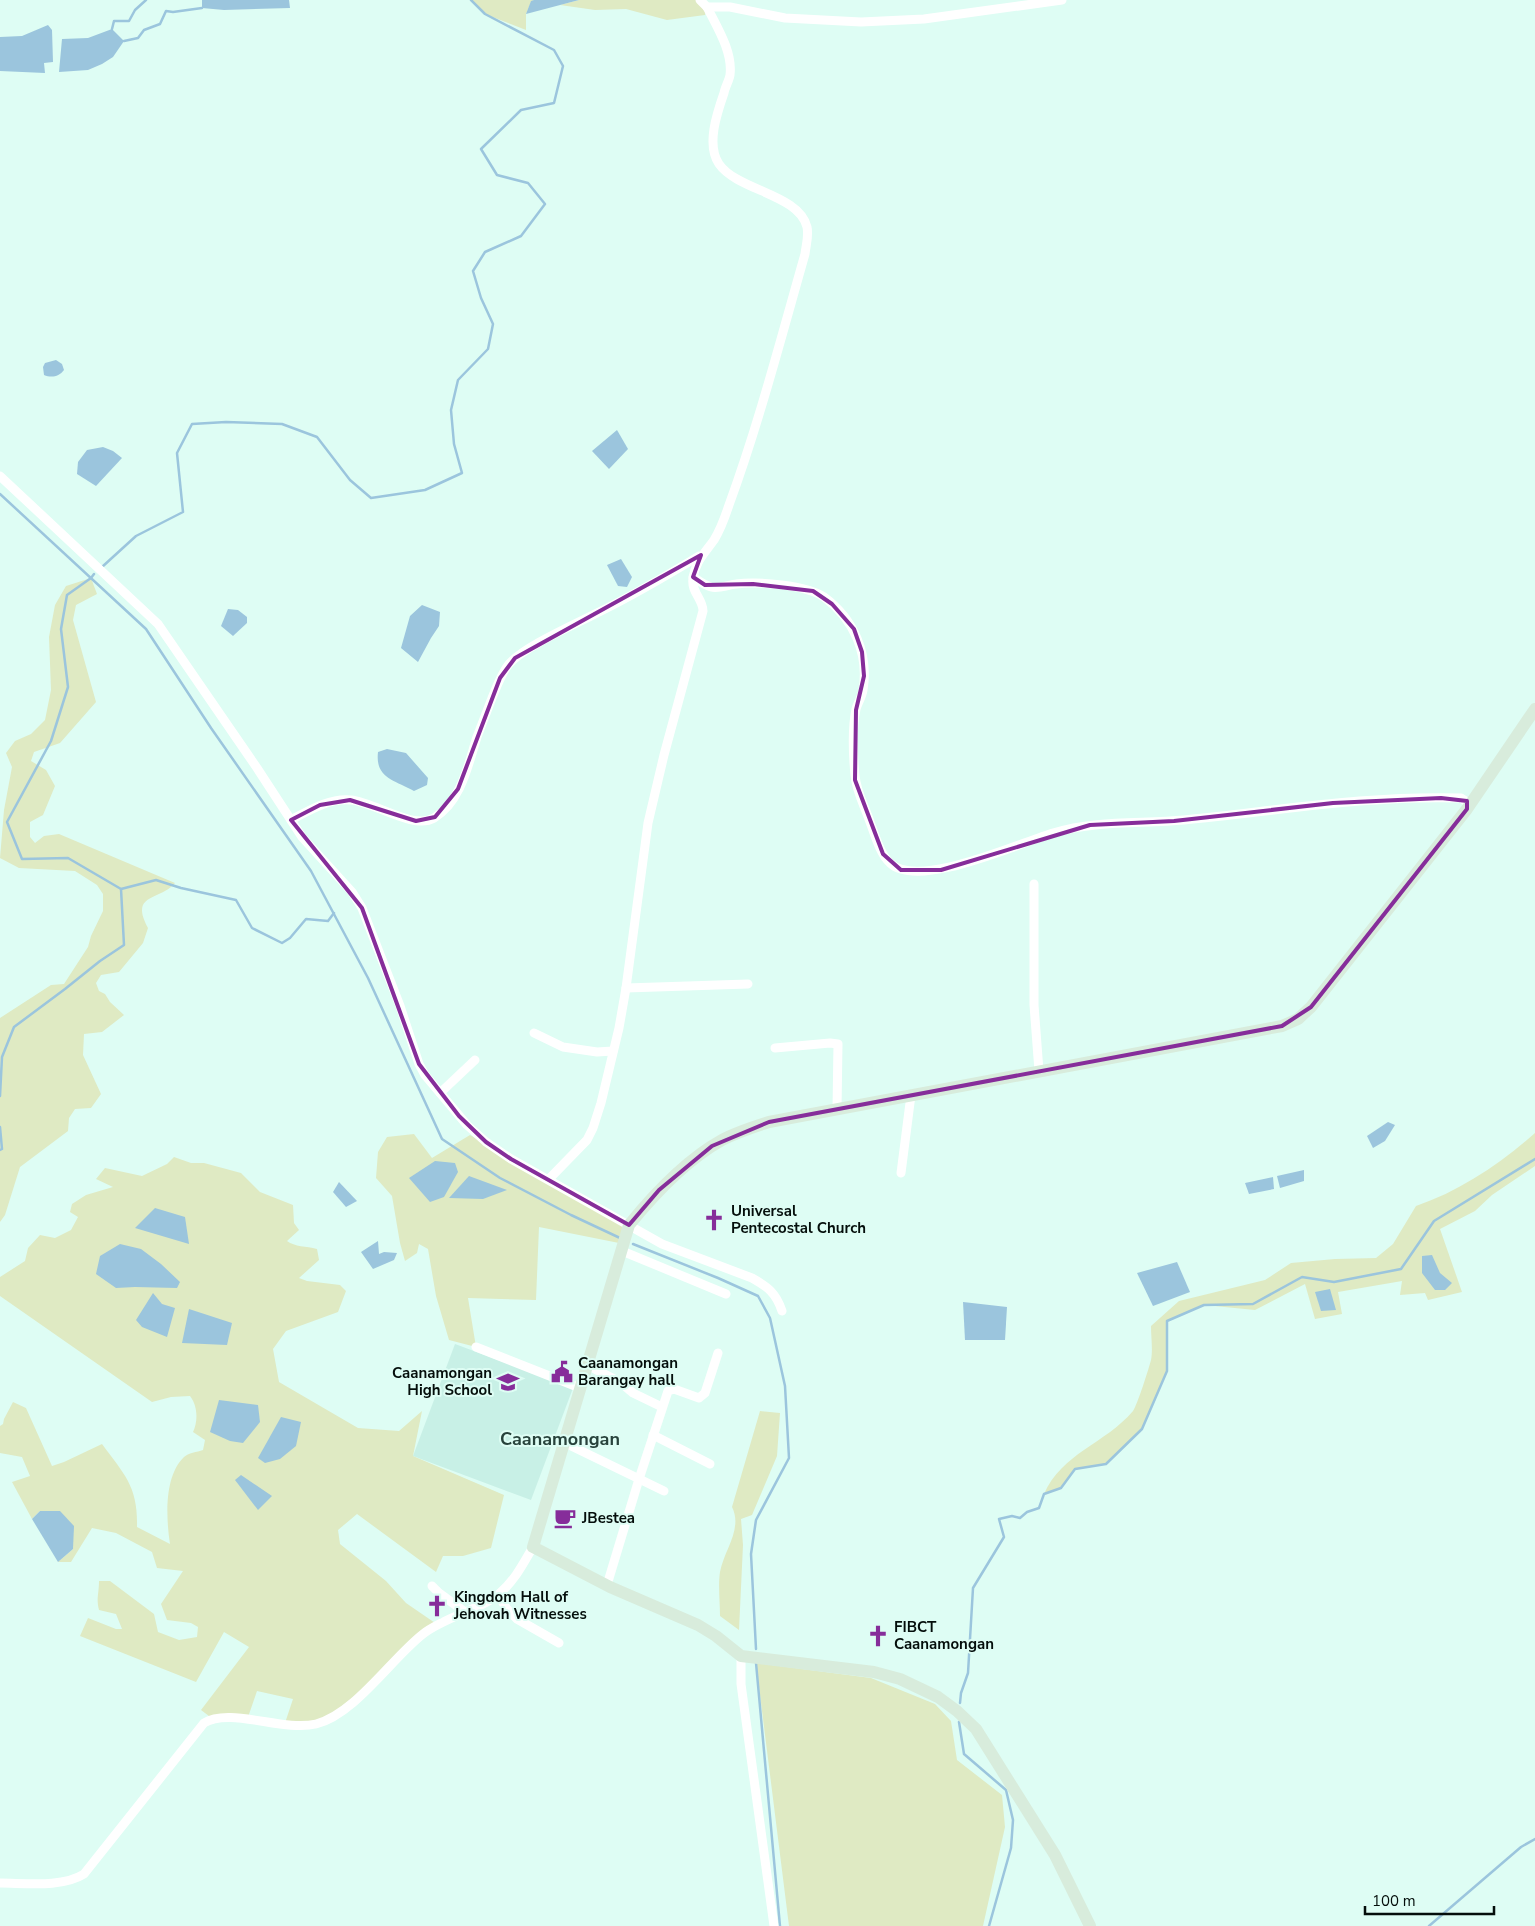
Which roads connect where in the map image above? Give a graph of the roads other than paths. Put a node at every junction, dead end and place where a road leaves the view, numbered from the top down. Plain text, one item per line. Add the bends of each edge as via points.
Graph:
1 (700, 0) edge
2 (1062, 0) edge
3 (707, 7) junction
4 (0, 476) edge
5 (701, 555) junction
6 (693, 577) junction
7 (1535, 710) edge
8 (1470, 804) junction
9 (291, 820) junction
10 (1034, 884) dead end
11 (748, 984) dead end
12 (626, 988) junction
13 (534, 1033) dead end
14 (775, 1048) dead end
15 (613, 1051) junction
16 (475, 1060) dead end
17 (1039, 1071) junction
18 (440, 1092) junction
19 (911, 1095) junction
20 (837, 1109) junction
21 (901, 1173) dead end
22 (549, 1179) junction
23 (629, 1225) junction
24 (622, 1251) junction
25 (726, 1294) dead end
26 (782, 1311) dead end
27 (476, 1347) dead end
28 (718, 1353) dead end
29 (587, 1365) junction
30 (580, 1388) junction
31 (662, 1408) junction
32 (653, 1435) junction
33 (564, 1442) junction
34 (710, 1464) dead end
35 (639, 1479) junction
36 (664, 1491) dead end
37 (532, 1547) junction
38 (607, 1585) junction
39 (432, 1586) dead end
40 (498, 1595) junction
41 (465, 1612) junction
42 (559, 1643) dead end
43 (741, 1656) junction
44 (0, 1883) edge
45 (774, 1926) edge
46 (1090, 1926) edge

1 - 3 street
2 - 3 street via 924,19 861,22 785,18 730,7
3 - 5 street via 728,54 730,75 714,131 714,152 719,164 743,182 800,214 806,226 807,240 750,448 723,523
4 - 9 street via 158,624
5 - 6 street
5 - 9 street via 514,658 500,678 458,789 447,807 435,817 416,822 350,800 320,805
6 - 8 street via 713,587 743,583 813,591 832,604 854,629 862,652 864,676 863,694 856,710 855,780 883,854 892,866 901,870 941,870 1051,834 1090,825 1174,821 1387,800 1457,798
6 - 12 street via 693,587 703,611 648,823
7 - 8 street
8 - 17 street via 1312,1006 1298,1019 1282,1026
9 - 18 street via 362,908 419,1064
10 - 17 street via 1034,1005
11 - 12 street
12 - 15 street
13 - 15 street via 562,1047
14 - 20 street via 838,1044
15 - 22 street via 593,1128 578,1151
16 - 18 street
17 - 19 street
18 - 22 street via 486,1142
19 - 20 street
19 - 21 street
20 - 23 street via 769,1122 724,1139 664,1186
22 - 23 street
23 - 24 street
23 - 26 street via 674,1249 752,1278 778,1298
24 - 25 street
24 - 29 street
27 - 30 street
28 - 31 street via 701,1397 670,1389
29 - 30 street
29 - 31 street
30 - 33 street
31 - 32 street
32 - 34 street
32 - 35 street
33 - 35 street
33 - 37 street
35 - 36 street
35 - 38 street
37 - 38 street
37 - 40 street via 519,1572
38 - 43 street via 698,1626
39 - 41 street
40 - 41 street
40 - 42 street via 517,1619
41 - 44 street via 422,1634 347,1707 327,1720 293,1726 225,1718 208,1720 84,1874 61,1882
43 - 45 street via 741,1684
43 - 46 street via 874,1672 921,1688 957,1711 976,1729 1055,1855

